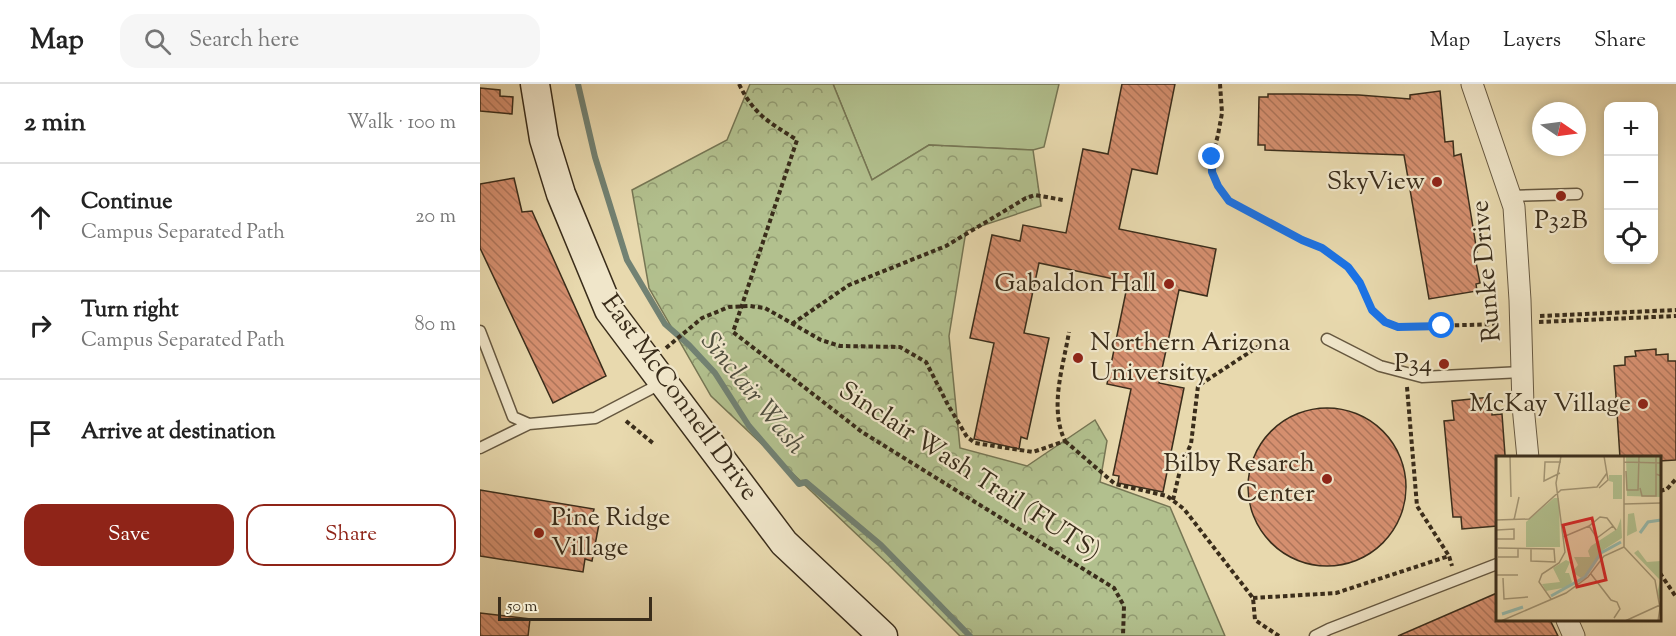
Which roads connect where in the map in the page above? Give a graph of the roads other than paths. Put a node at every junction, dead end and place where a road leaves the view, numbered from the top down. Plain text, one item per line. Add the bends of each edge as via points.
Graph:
1 (535, 84) edge
2 (1472, 84) edge
3 (1577, 194) dead end
4 (1510, 196) junction
5 (480, 331) edge
6 (1327, 339) dead end
7 (1522, 372) junction
8 (662, 383) junction
9 (529, 424) junction
10 (480, 448) edge
11 (1528, 456) edge
12 (1496, 564) edge
13 (1567, 621) edge
14 (883, 636) edge
15 (1316, 636) edge
16 (1574, 636) edge

1 - 8 street, East McConnell Drive via 544,139 561,194 609,310
2 - 4 street, Runke Drive
3 - 4 lane
4 - 7 street, Runke Drive via 1514,207
5 - 9 lane via 513,417
6 - 7 lane via 1380,366 1422,377
7 - 11 street, Runke Drive
8 - 9 lane via 595,418
8 - 14 street, East McConnell Drive via 784,543
9 - 10 lane
12 - 15 lane
13 - 16 street

